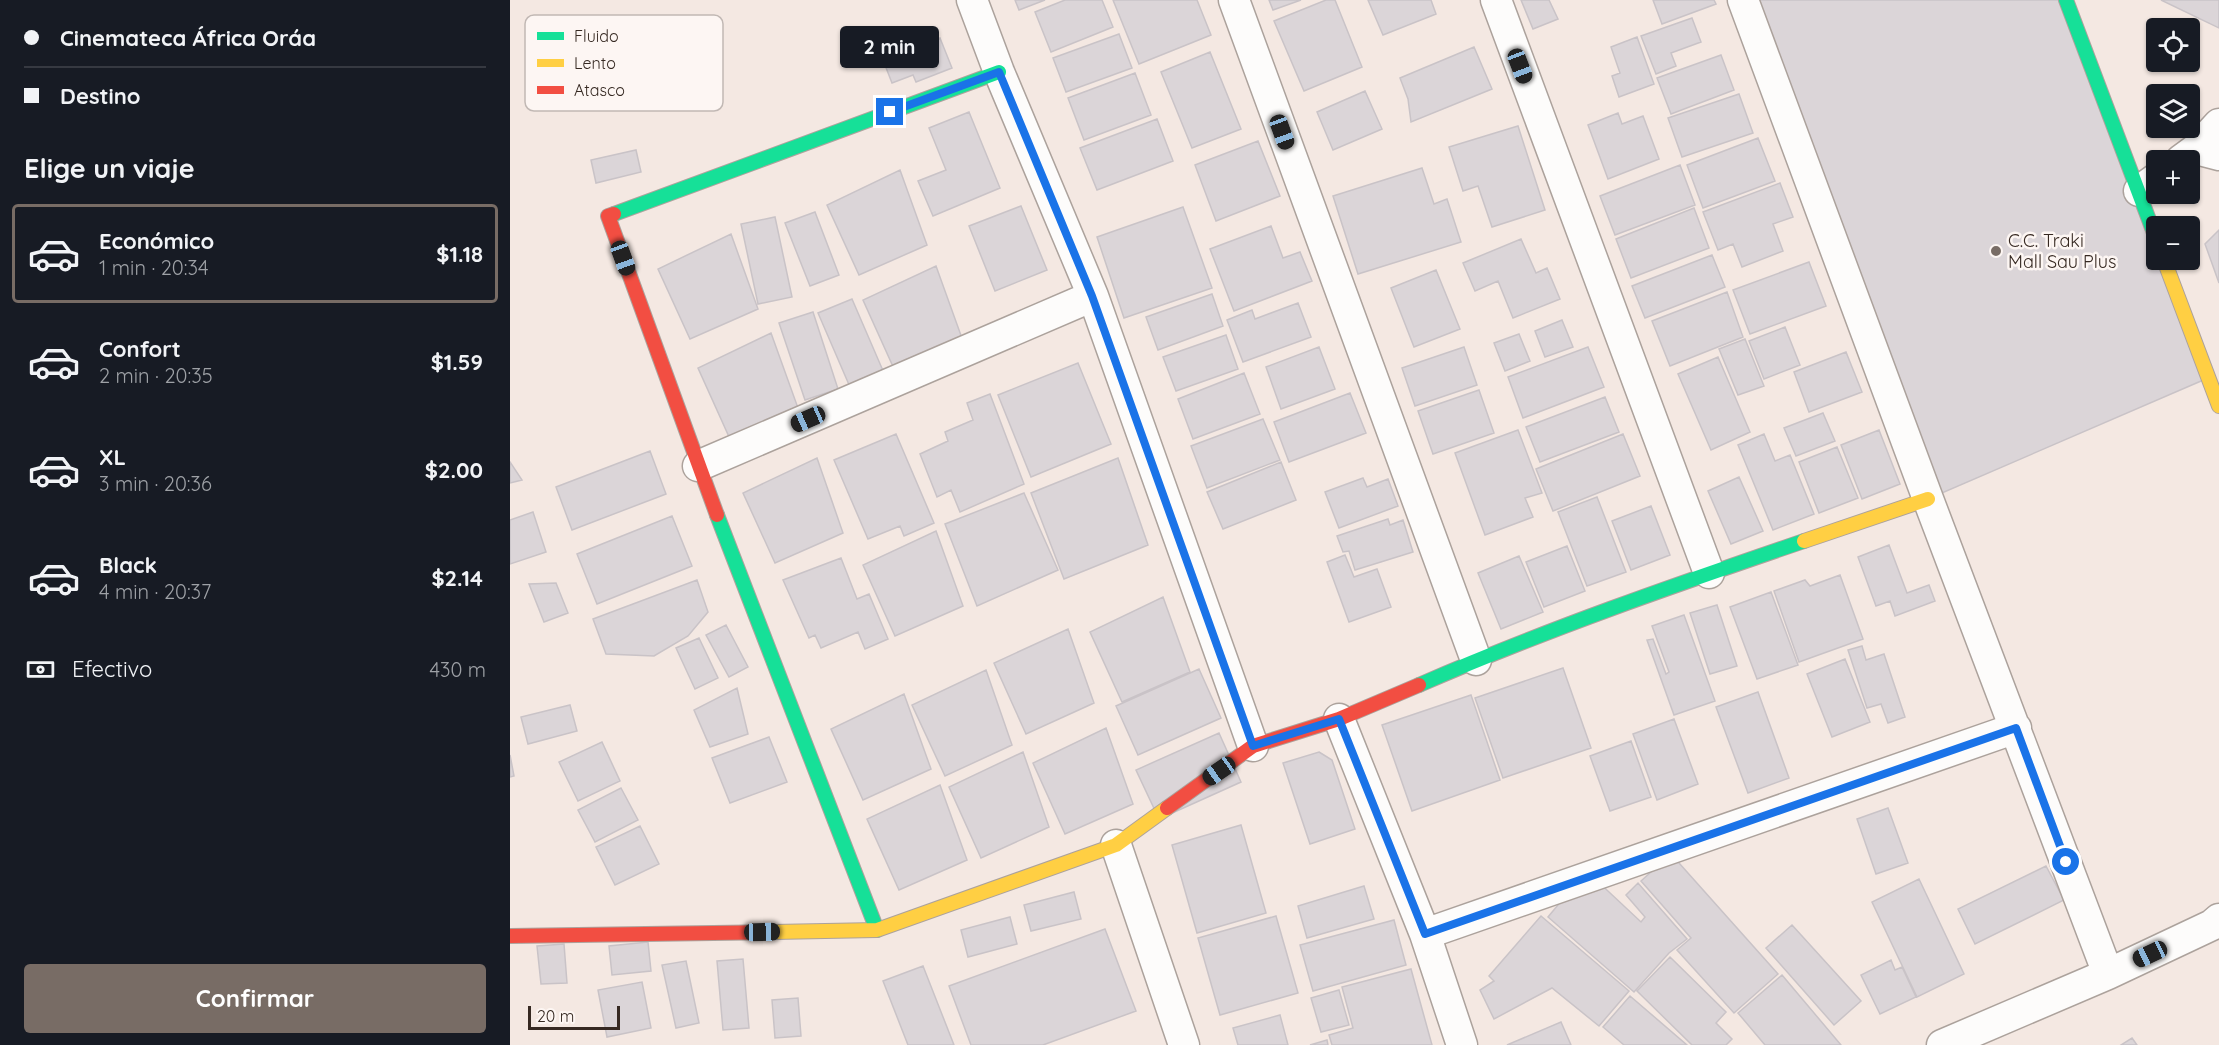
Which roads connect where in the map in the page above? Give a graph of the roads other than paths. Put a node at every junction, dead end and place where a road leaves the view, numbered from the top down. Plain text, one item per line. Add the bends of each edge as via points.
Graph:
1 (972, 0) edge
2 (1234, 0) edge
3 (1496, 0) edge
4 (1743, 0) edge
5 (2066, 0) edge
6 (999, 72) junction
7 (2219, 124) edge
8 (2200, 153) edge
9 (2146, 180) edge
10 (2168, 270) edge
11 (1092, 296) junction
12 (2219, 406) edge
13 (698, 466) junction
14 (1928, 499) junction
15 (1709, 573) junction
16 (1476, 660) junction
17 (1339, 719) junction
18 (2016, 728) junction
19 (1253, 746) junction
20 (1116, 845) junction
21 (2219, 919) edge
22 (877, 930) junction
23 (1425, 934) junction
24 (510, 936) edge
25 (2108, 974) junction
26 (1184, 1045) edge
27 (1462, 1045) edge
28 (1942, 1045) edge

1 - 6 street
2 - 16 street
3 - 15 street
4 - 14 street
5 - 9 street
6 - 11 street
6 - 13 street via 608,216
7 - 8 street
10 - 12 street
11 - 13 street
11 - 19 street
13 - 22 street
14 - 15 street
14 - 18 street
15 - 16 street
16 - 17 street
17 - 19 street
17 - 23 street
18 - 23 street
18 - 25 street
19 - 20 street
20 - 22 street
20 - 26 street
21 - 25 street
22 - 24 street
23 - 27 street
25 - 28 street

